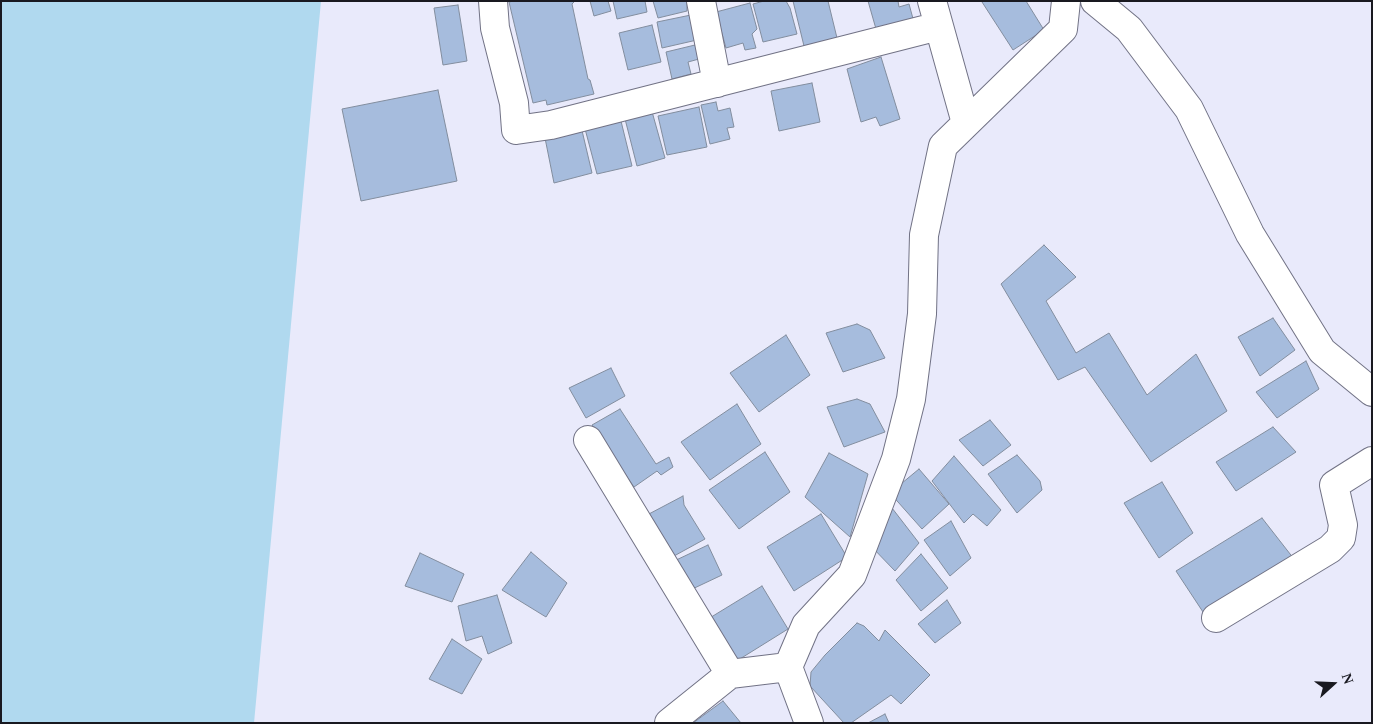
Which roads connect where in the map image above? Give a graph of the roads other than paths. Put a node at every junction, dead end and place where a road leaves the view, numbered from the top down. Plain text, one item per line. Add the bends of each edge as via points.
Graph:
1 (493, 1) edge
2 (700, 1) edge
3 (1066, 1) edge
4 (1095, 1) edge
5 (936, 14) edge
6 (717, 83) junction
7 (966, 123) junction
8 (1372, 392) edge
9 (588, 440) dead end
10 (1372, 461) edge
11 (1216, 618) dead end
12 (788, 667) junction
13 (730, 674) junction
14 (669, 723) edge
15 (809, 723) edge

1 - 6 street via 495,28 514,103 516,130 551,125
2 - 6 street
3 - 7 street via 1062,29
4 - 8 street via 1129,29 1189,109 1250,234 1322,351
5 - 6 street
5 - 7 street
7 - 12 street via 943,146 924,235 922,314 911,399 896,459 852,575 806,625
9 - 13 street
10 - 11 street via 1334,485 1343,525 1341,538 1330,549
12 - 13 street
12 - 15 street
13 - 14 street

